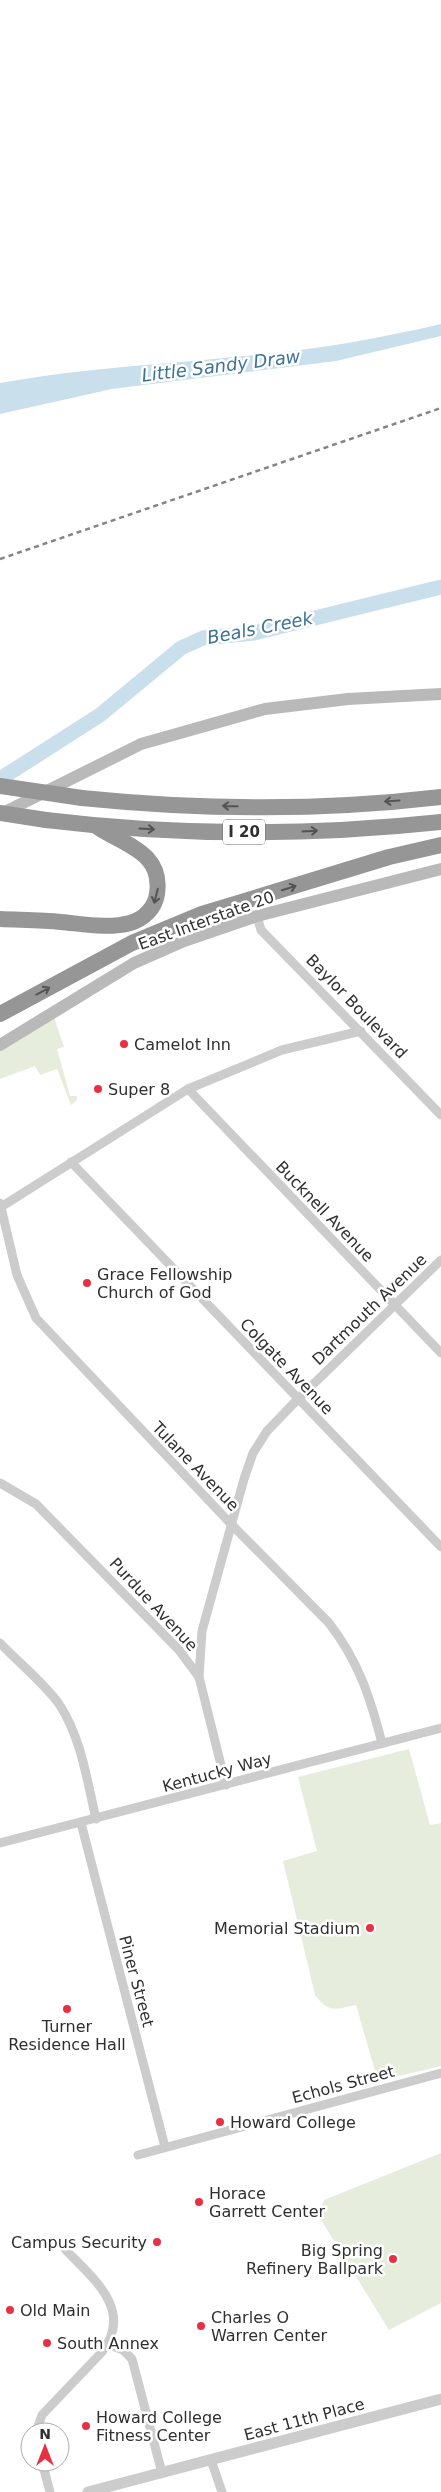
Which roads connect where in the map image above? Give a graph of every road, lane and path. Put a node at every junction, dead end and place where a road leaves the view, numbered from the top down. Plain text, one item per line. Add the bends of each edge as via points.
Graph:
1 (441, 695) edge
2 (0, 786) edge
3 (441, 797) edge
4 (0, 814) edge
5 (441, 822) edge
6 (98, 826) junction
7 (441, 845) edge
8 (441, 869) edge
9 (257, 916) junction
10 (0, 919) edge
11 (0, 1014) edge
12 (361, 1031) junction
13 (0, 1045) edge
14 (188, 1089) junction
15 (441, 1115) edge
16 (71, 1162) junction
17 (1, 1205) edge
18 (441, 1260) edge
19 (394, 1305) junction
20 (441, 1353) edge
21 (298, 1400) junction
22 (0, 1483) edge
23 (232, 1525) junction
24 (441, 1547) edge
25 (0, 1643) edge
26 (199, 1677) junction
27 (441, 1728) edge
28 (382, 1743) junction
29 (226, 1785) junction
30 (96, 1819) junction
31 (81, 1823) junction
32 (0, 1843) edge
33 (441, 2073) edge
34 (165, 2147) junction
35 (138, 2155) dead end
36 (63, 2247) dead end
37 (108, 2344) junction
38 (441, 2399) edge
39 (38, 2422) edge
40 (211, 2460) junction
41 (45, 2472) edge
42 (162, 2473) junction
43 (50, 2492) edge
44 (88, 2492) edge
45 (222, 2492) edge

1 - 4 main road via 413,694 266,709 141,744
3 -> 2 highway, I 20, bridge via 349,804 174,805 82,798
4 - 6 highway, I 20, bridge
6 -> 5 highway, I 20 via 269,832
6 -> 10 highway via 151,861 158,884 150,911 141,919 120,925
11 -> 7 highway via 132,943 202,914 390,857
8 - 9 main road, East Interstate 20
9 - 12 street, Baylor Boulevard via 261,930
9 - 13 main road, East Interstate 20 via 184,941 134,963
12 - 14 street via 282,1050
12 - 15 street, Baylor Boulevard
14 - 16 street
14 - 19 street, Bucknell Avenue
16 - 17 street
16 - 21 street, Colgate Avenue
17 - 23 street, Tulane Avenue via 17,1274 36,1318
18 - 19 street, Dartmouth Avenue
19 - 20 street, Bucknell Avenue
19 - 21 street, Dartmouth Avenue
21 - 23 street, Dartmouth Avenue via 267,1432 253,1453
21 - 24 street, Colgate Avenue
22 - 26 street, Purdue Avenue via 36,1504 173,1644
23 - 26 street, Dartmouth Avenue via 202,1631
23 - 28 street, Tulane Avenue via 341,1639 363,1677
25 - 30 street via 58,1702 70,1723 78,1742
26 - 29 street, Purdue Avenue
27 - 28 street, Kentucky Way
28 - 29 street, Kentucky Way
29 - 30 street, Kentucky Way
30 - 31 street, Kentucky Way
31 - 32 street, Kentucky Way
31 - 34 street, Piner Street
33 - 34 street, Echols Street
34 - 35 street, Echols Street
36 - 37 street via 106,2292 113,2317
37 - 39 street
37 - 42 street via 123,2350 132,2359
38 - 40 street, East 11th Place
40 - 42 street, East 11th Place
40 - 45 street
41 - 43 street
42 - 44 street, East 11th Place

